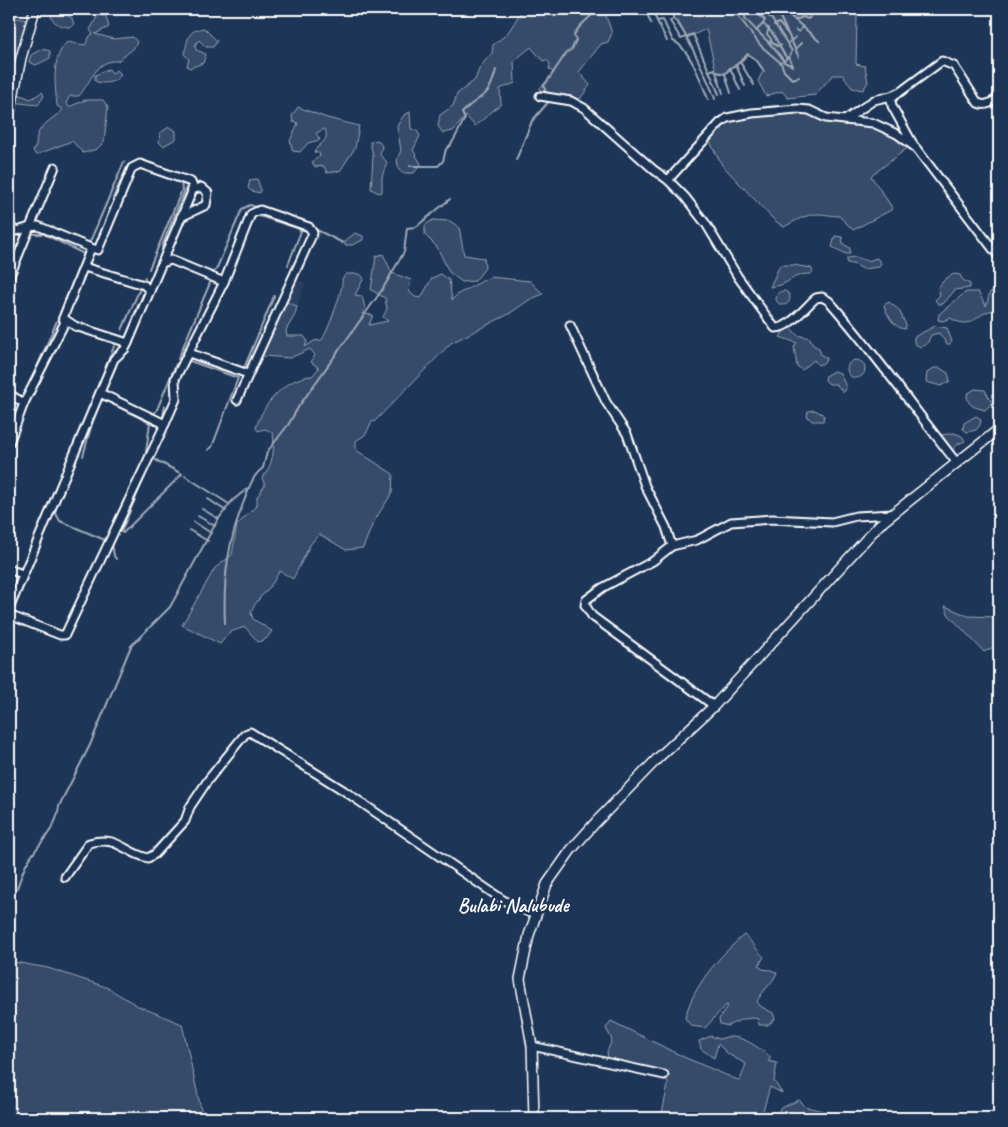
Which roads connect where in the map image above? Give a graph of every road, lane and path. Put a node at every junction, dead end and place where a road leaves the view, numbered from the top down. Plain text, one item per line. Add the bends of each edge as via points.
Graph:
1 (35, 9) edge
2 (895, 94) junction
3 (540, 96) dead end
4 (999, 97) edge
5 (9, 117) edge
6 (845, 120) junction
7 (914, 146) junction
8 (55, 167) dead end
9 (668, 180) junction
10 (192, 190) junction
11 (181, 217) junction
12 (9, 227) edge
13 (30, 227) junction
14 (91, 248) junction
15 (166, 252) junction
16 (999, 257) edge
17 (171, 260) junction
18 (162, 263) junction
19 (84, 267) junction
20 (9, 278) edge
21 (224, 282) junction
22 (150, 291) junction
23 (63, 318) junction
24 (570, 325) dead end
25 (128, 343) junction
26 (189, 353) junction
27 (248, 374) junction
28 (100, 393) junction
29 (9, 394) edge
30 (238, 400) dead end
31 (24, 403) junction
32 (165, 424) junction
33 (999, 429) edge
34 (9, 443) edge
35 (957, 463) junction
36 (892, 514) junction
37 (672, 546) junction
38 (9, 569) edge
39 (22, 574) junction
40 (9, 609) edge
41 (9, 615) edge
42 (714, 706) junction
43 (65, 877) dead end
44 (535, 915) junction
45 (532, 1046) junction
46 (664, 1076) dead end
47 (534, 1118) edge

1 - 5 street
2 - 4 street via 942,61 954,66 982,105
2 - 6 street via 874,100
2 - 7 street via 892,106
3 - 9 street via 571,101 584,108
6 - 7 street via 882,126
6 - 9 street via 797,109 727,118
7 - 16 street
8 - 13 street
9 - 35 street via 706,224 769,323 780,329 816,298 829,301 868,344 914,410
10 - 11 street
10 - 11 street via 202,188 208,193 206,205
10 - 14 street via 191,182 140,164 132,168 98,250
11 - 15 street
12 - 13 street via 17,231
13 - 14 street via 38,226
13 - 20 street
14 - 19 street
15 - 17 street
15 - 18 street
17 - 18 street
17 - 21 street
18 - 22 street
19 - 22 street via 144,285
19 - 23 street
21 - 26 street
21 - 27 street via 251,214 260,210 309,227 313,233
22 - 25 street
23 - 25 street via 75,326
23 - 31 street via 65,322
24 - 37 street via 606,402 627,434 645,486
25 - 28 street via 114,359
26 - 27 street
26 - 32 street via 176,379 176,399
27 - 30 street
28 - 32 street
28 - 39 street
29 - 31 street
31 - 34 street
32 - 41 street via 65,635
33 - 35 street
35 - 36 street
36 - 37 street via 856,516 832,522 772,519 731,522 697,540
36 - 42 street
37 - 42 street via 602,588 586,600 585,605 592,616
38 - 39 street
39 - 40 street
42 - 44 street via 628,788 571,850 547,884
43 - 44 street via 89,843 103,839 114,841 138,856 148,858 155,854 185,821 208,780 250,732 343,790 503,900
44 - 45 street via 520,979
45 - 46 street
45 - 47 street

